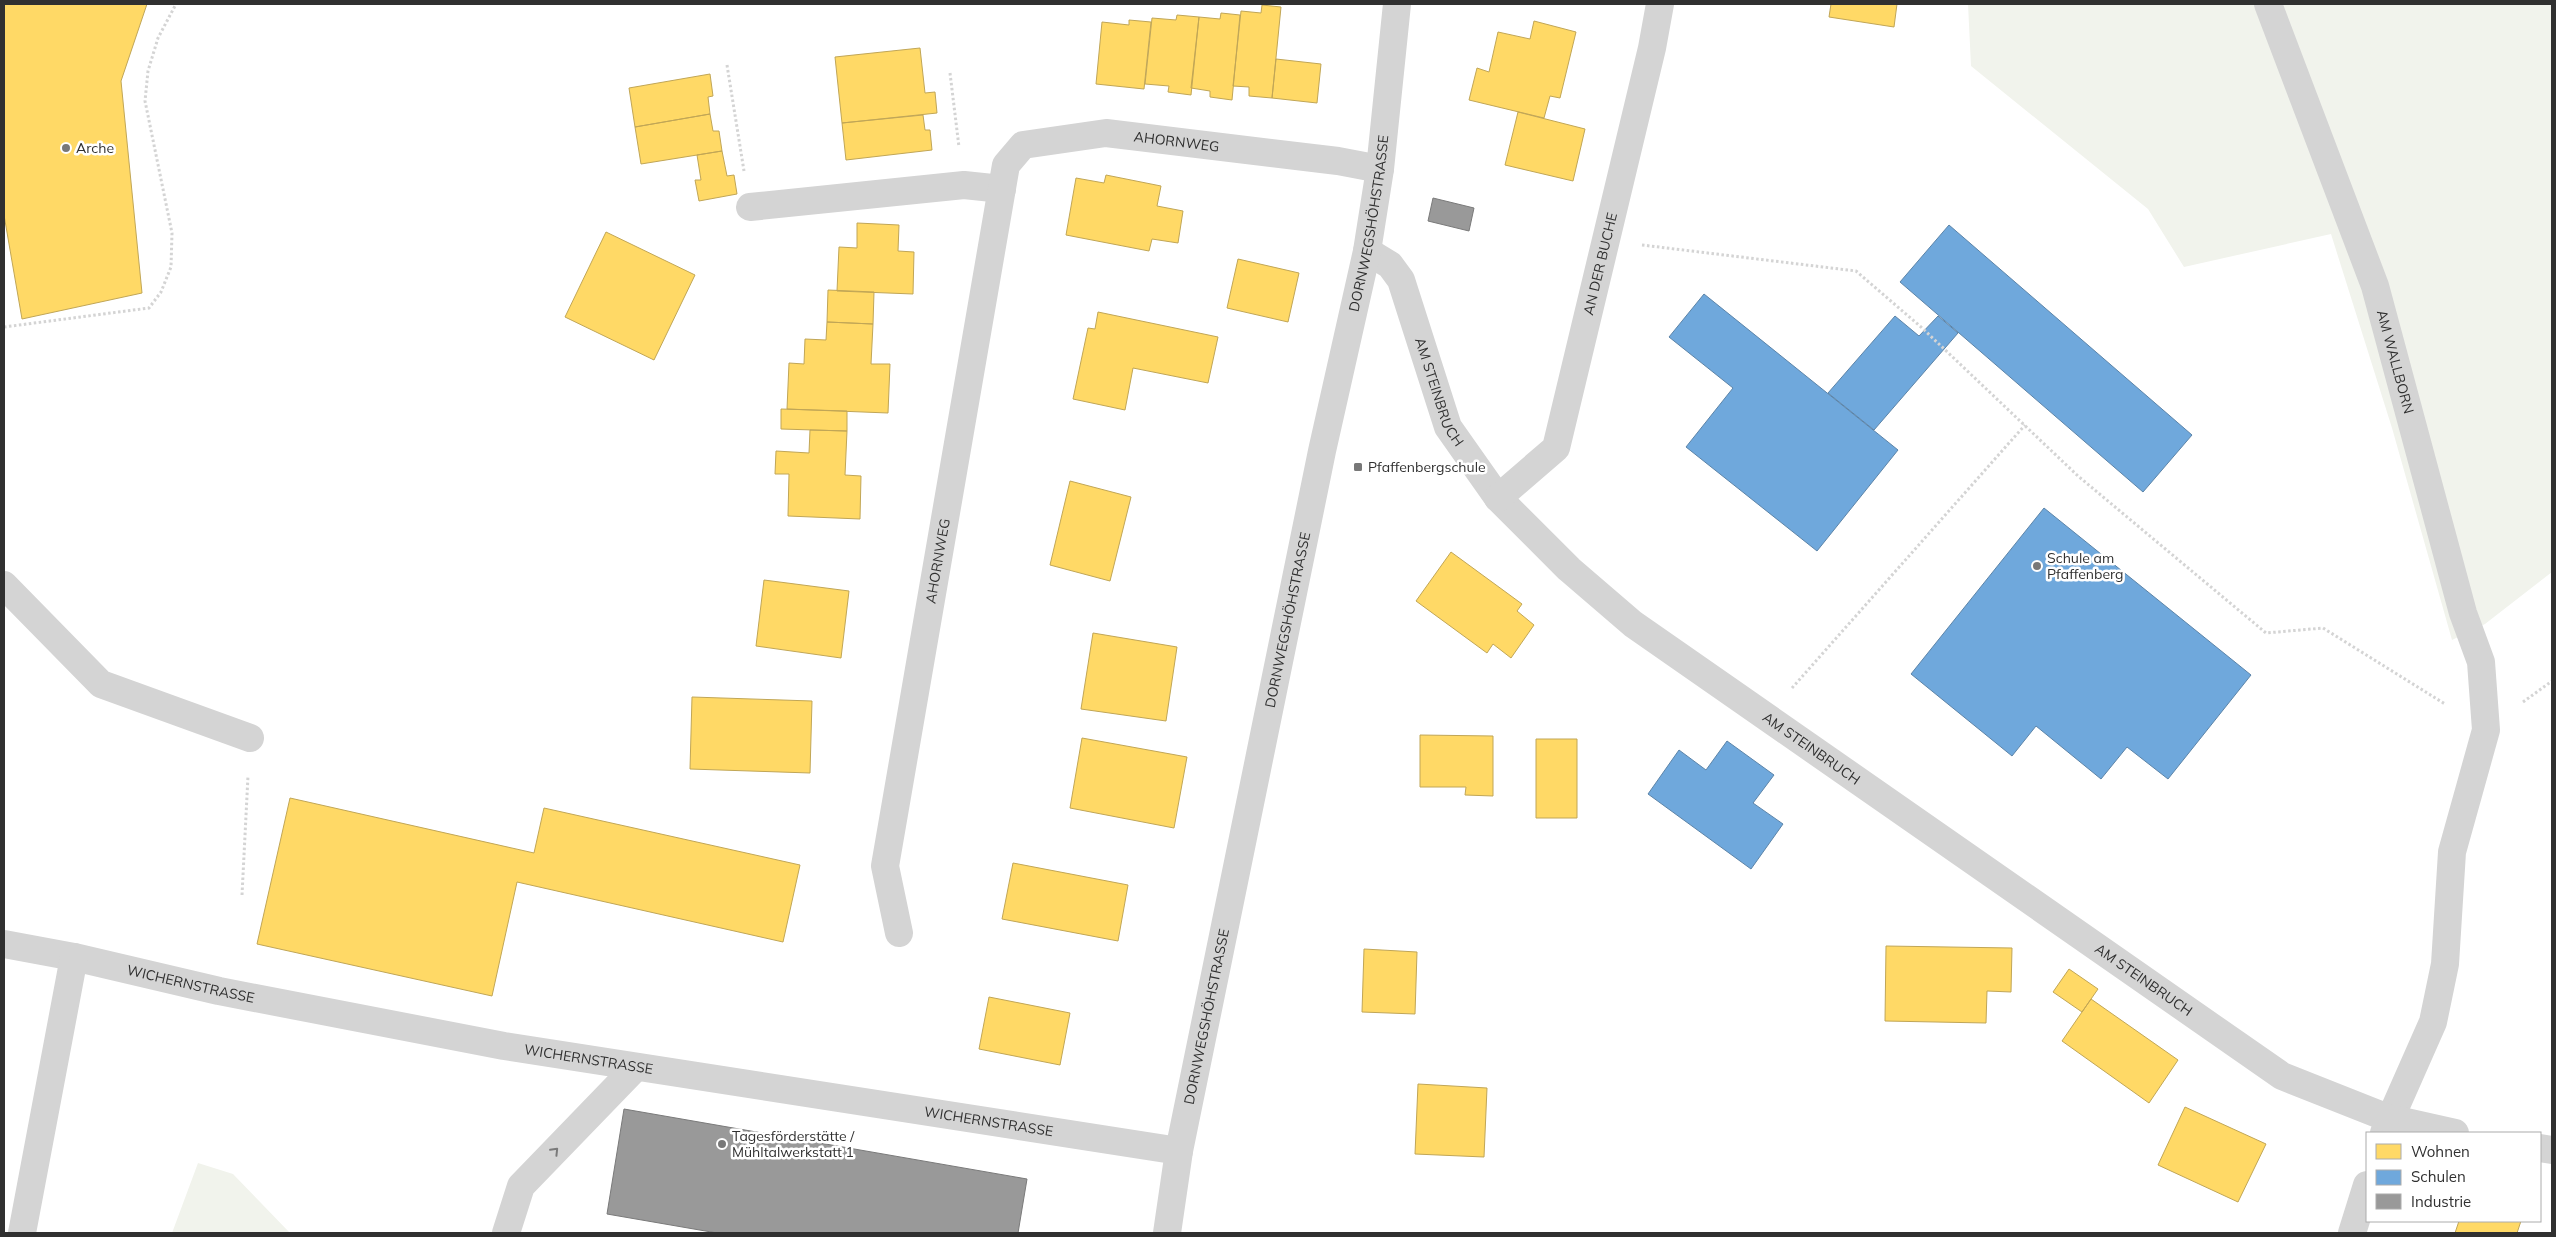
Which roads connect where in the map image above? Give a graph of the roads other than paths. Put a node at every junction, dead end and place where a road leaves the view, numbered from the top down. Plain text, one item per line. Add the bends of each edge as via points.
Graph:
1 (1397, 4) edge
2 (1660, 4) edge
3 (2268, 4) edge
4 (1380, 169) junction
5 (1002, 188) junction
6 (750, 207) road end
7 (1367, 250) junction
8 (1498, 498) junction
9 (4, 585) edge
10 (250, 738) road end
11 (899, 933) dead end
12 (4, 944) edge
13 (74, 957) junction
14 (636, 1067) junction
15 (2386, 1126) edge
16 (2445, 1132) edge
17 (1179, 1151) junction
18 (2366, 1188) edge
19 (22, 1233) edge
20 (506, 1233) edge
21 (1167, 1233) edge
22 (2352, 1233) edge

1 - 4 street, DORNWEGSHÖHSTRASSE
2 - 8 street, AN DER BUCHE via 1556,448
3 - 15 street, AM WALLBORN via 2375,286 2463,613 2481,662 2486,730 2452,852 2444,964 2434,1022
4 - 5 street, AHORNWEG via 1106,133 1023,145 1006,165
4 - 7 street, DORNWEGSHÖHSTRASSE
5 - 6 street via 964,185
5 - 11 street, AHORNWEG via 885,866
7 - 8 street, AM STEINBRUCH via 1390,266 1401,280 1448,427
7 - 17 street, DORNWEGSHÖHSTRASSE via 1322,451
8 - 15 street, AM STEINBRUCH via 1568,568 1633,624 2282,1076
9 - 10 street via 102,684
12 - 13 street, WICHERNSTRASSE
13 - 14 street, WICHERNSTRASSE via 228,993 504,1046
13 - 19 street
14 - 17 street, WICHERNSTRASSE
20 -> 14 street via 521,1186
15 - 16 street, AM STEINBRUCH
17 - 21 street, DORNWEGSHÖHSTRASSE
18 - 22 street

